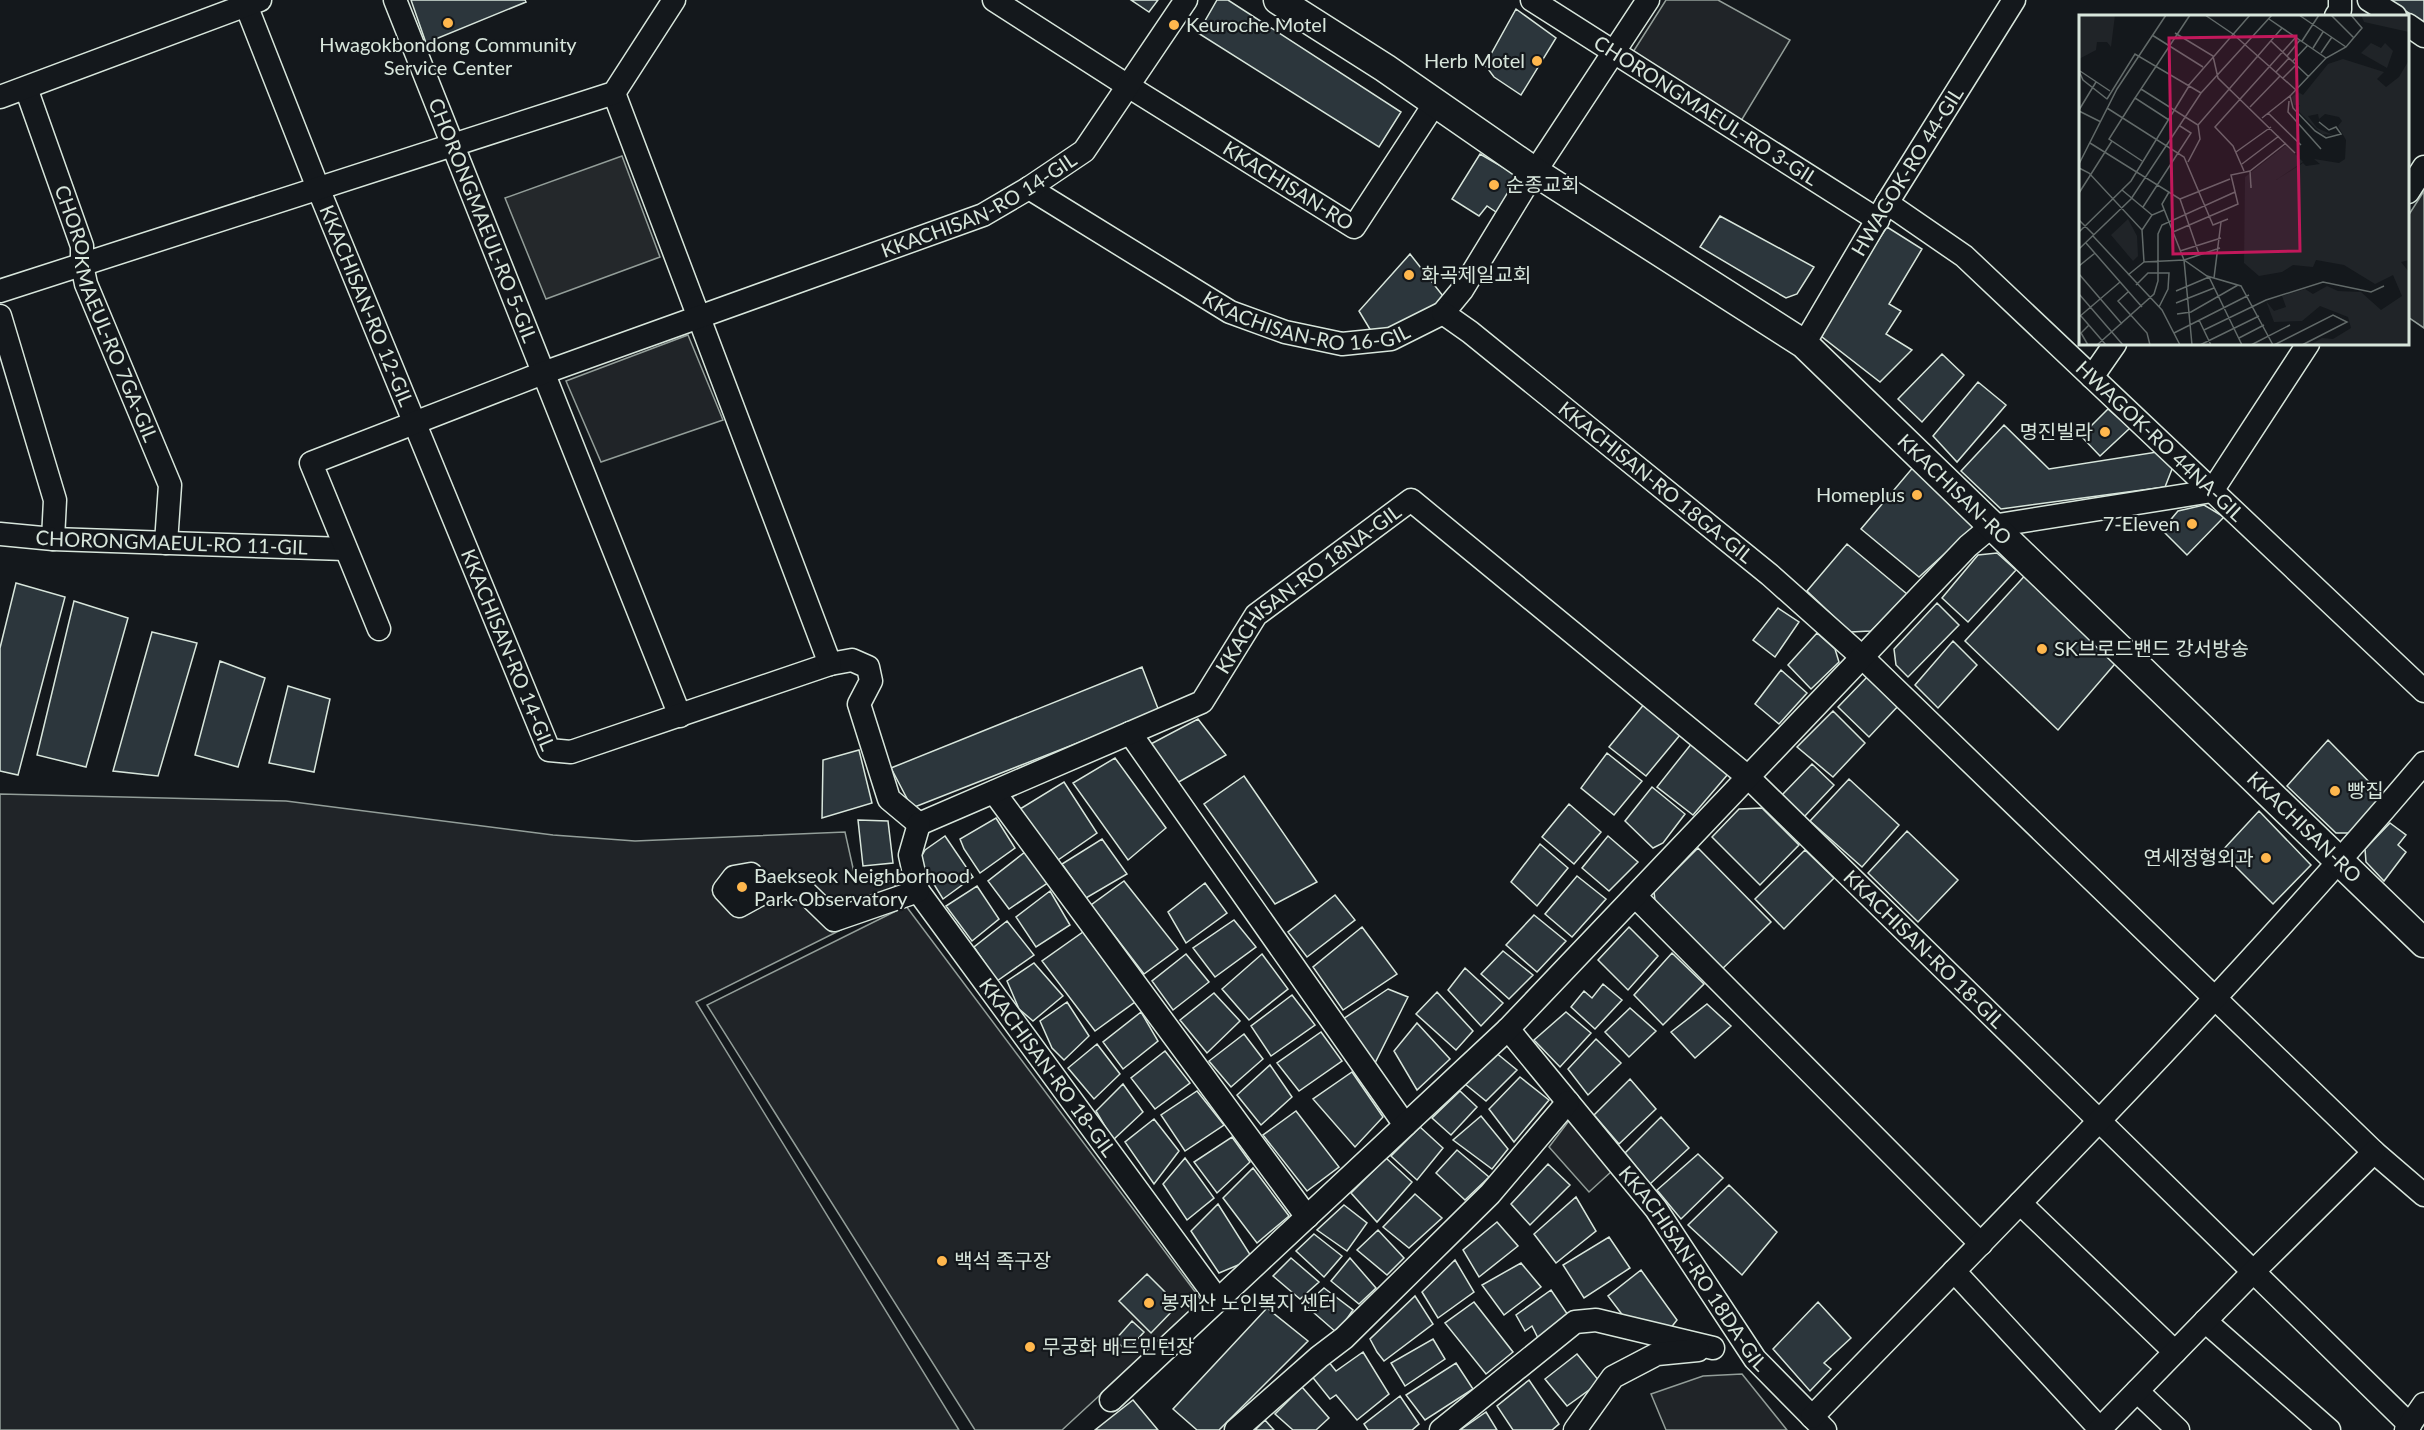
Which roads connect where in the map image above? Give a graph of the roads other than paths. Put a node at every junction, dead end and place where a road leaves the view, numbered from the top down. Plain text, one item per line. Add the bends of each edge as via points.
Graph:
1 (395, 0) edge
2 (674, 0) edge
3 (994, 0) edge
4 (1186, 0) edge
5 (1278, 0) edge
6 (1532, 0) edge
7 (1648, 0) edge
8 (2014, 0) edge
9 (2340, 0) edge
10 (2369, 0) edge
11 (253, 3) edge
12 (2337, 15) edge
13 (2393, 15) edge
14 (2409, 26) edge
15 (2424, 36) edge
16 (1614, 52) junction
17 (1128, 86) junction
18 (26, 87) junction
19 (614, 93) junction
20 (0, 97) edge
21 (1435, 103) junction
22 (453, 145) junction
23 (2424, 166) edge
24 (1535, 172) junction
25 (318, 188) junction
26 (1029, 188) junction
27 (2409, 190) edge
28 (1882, 212) junction
29 (82, 265) junction
30 (0, 291) edge
31 (1443, 313) junction
32 (0, 316) edge
33 (698, 318) junction
34 (1804, 344) junction
35 (2114, 345) edge
36 (2307, 345) edge
37 (543, 373) junction
38 (2092, 377) junction
39 (415, 423) junction
40 (2212, 491) junction
41 (1992, 526) junction
42 (0, 534) edge
43 (53, 539) junction
44 (166, 543) junction
45 (345, 549) junction
46 (379, 629) dead end
47 (1862, 657) junction
48 (830, 664) junction
49 (2424, 691) edge
50 (680, 716) junction
51 (1130, 733) junction
52 (2424, 763) edge
53 (1748, 777) junction
54 (994, 792) junction
55 (919, 824) junction
56 (2340, 862) junction
57 (918, 891) junction
58 (761, 894) dead end
59 (1635, 896) junction
60 (2424, 943) edge
61 (2214, 997) junction
62 (1508, 1029) junction
63 (1568, 1102) junction
64 (2099, 1121) junction
65 (1405, 1125) junction
66 (2374, 1152) junction
67 (2424, 1195) edge
68 (2020, 1203) junction
69 (1306, 1217) junction
70 (1981, 1244) junction
71 (1954, 1271) junction
72 (2253, 1272) junction
73 (1218, 1300) junction
74 (2205, 1321) junction
75 (1713, 1348) junction
76 (1747, 1348) junction
77 (2175, 1352) junction
78 (2137, 1391) junction
79 (1111, 1400) dead end
80 (2424, 1404) edge
81 (1818, 1424) edge
82 (2408, 1427) edge
83 (2100, 1429) edge
84 (1236, 1430) edge
85 (1441, 1430) edge
86 (1575, 1430) edge
87 (2178, 1430) edge
88 (2329, 1430) edge

1 - 22 street, CHORONGMAEUL-RO 5-GIL
2 - 19 street
3 - 17 street
4 - 17 street, KKACHISAN-RO 14-GIL
5 - 21 street, KKACHISAN-RO
6 - 16 street, CHORONGMAEUL-RO 3-GIL
7 - 16 street, KKACHISAN-RO 16-GIL
8 - 28 street, HWAGOK-RO 44-GIL
9 - 12 street
10 - 13 street
11 - 18 street
11 - 25 street, KKACHISAN-RO 12-GIL
14 - 15 street
16 - 24 street, KKACHISAN-RO 16-GIL
16 - 28 street, CHORONGMAEUL-RO 3-GIL
17 - 21 street, KKACHISAN-RO via 1354,226
17 - 26 street, KKACHISAN-RO 14-GIL via 1084,151
18 - 20 street
18 - 29 street, CHOROKMAEUL-RO 7GA-GIL via 82,246
19 - 22 street, KKACHISAN-RO 12-GIL
19 - 33 street
21 - 24 street, KKACHISAN-RO
22 - 25 street, KKACHISAN-RO 12-GIL
22 - 37 street, CHORONGMAEUL-RO 5-GIL
23 - 27 street
24 - 31 street, KKACHISAN-RO 16-GIL via 1462,290
24 - 34 street, KKACHISAN-RO
25 - 29 street, KKACHISAN-RO 12-GIL
25 - 39 street, KKACHISAN-RO 12-GIL
26 - 31 street, KKACHISAN-RO 16-GIL via 1230,312 1285,332 1342,344 1391,339
26 - 33 street, KKACHISAN-RO 14-GIL via 983,214
28 - 34 street, HWAGOK-RO 44-GIL
28 - 38 street, HWAGOK-RO 44NA-GIL via 1964,256
29 - 30 street, KKACHISAN-RO 12-GIL
29 - 44 street, CHOROKMAEUL-RO 7GA-GIL via 86,284 170,485
31 - 47 street, KKACHISAN-RO 18GA-GIL via 1770,575
32 - 43 street via 55,500
33 - 37 street, KKACHISAN-RO 14-GIL
33 - 48 street
34 - 41 street, KKACHISAN-RO
35 - 38 street
36 - 40 street
37 - 39 street, KKACHISAN-RO 14-GIL
37 - 50 street
38 - 40 street, HWAGOK-RO 44NA-GIL
39 - 45 street, KKACHISAN-RO 14-GIL via 311,463
39 - 50 street, KKACHISAN-RO 14-GIL via 549,750 571,753
40 - 41 street
40 - 49 street, HWAGOK-RO 44NA-GIL
41 - 47 street
41 - 56 street, KKACHISAN-RO
42 - 43 street, CHORONGMAEUL-RO 11-GIL
43 - 44 street, CHORONGMAEUL-RO 11-GIL
44 - 45 street, CHORONGMAEUL-RO 11-GIL
45 - 46 street, KKACHISAN-RO 14-GIL
47 - 53 street
47 - 61 street
48 - 50 street, KKACHISAN-RO 14-GIL
48 - 55 street, KKACHISAN-RO 14-GIL via 852,660 868,667 871,681 859,704 889,799
51 - 53 street, KKACHISAN-RO 18NA-GIL via 1202,702 1256,615 1411,500
51 - 54 street, KKACHISAN-RO 18NA-GIL
51 - 65 street
52 - 56 street
53 - 59 street
53 - 64 street, KKACHISAN-RO 18-GIL
54 - 55 street, KKACHISAN-RO 18NA-GIL
54 - 69 street
55 - 57 street, KKACHISAN-RO 18-GIL via 910,855
56 - 60 street, KKACHISAN-RO
56 - 61 street
57 - 58 street via 834,920 800,887
57 - 73 street, KKACHISAN-RO 18-GIL
59 - 62 street
59 - 70 street
61 - 64 street
61 - 66 street
62 - 63 street, KKACHISAN-RO 18DA-GIL
62 - 65 street
63 - 76 street, KKACHISAN-RO 18DA-GIL via 1656,1209
63 - 84 street via 1490,1194 1344,1338
64 - 68 street
64 - 72 street, KKACHISAN-RO 18-GIL
65 - 69 street
66 - 67 street
66 - 72 street
68 - 70 street
68 - 77 street
69 - 73 street
70 - 71 street
71 - 81 street
71 - 83 street
72 - 74 street
72 - 82 street, KKACHISAN-RO 18-GIL
73 - 79 street
74 - 77 street
74 - 88 street
75 - 76 street
75 - 85 street via 1596,1320 1575,1322
75 - 86 street via 1657,1354 1612,1377
76 - 81 street, KKACHISAN-RO 18DA-GIL
77 - 78 street
78 - 83 street
78 - 87 street
80 - 82 street

